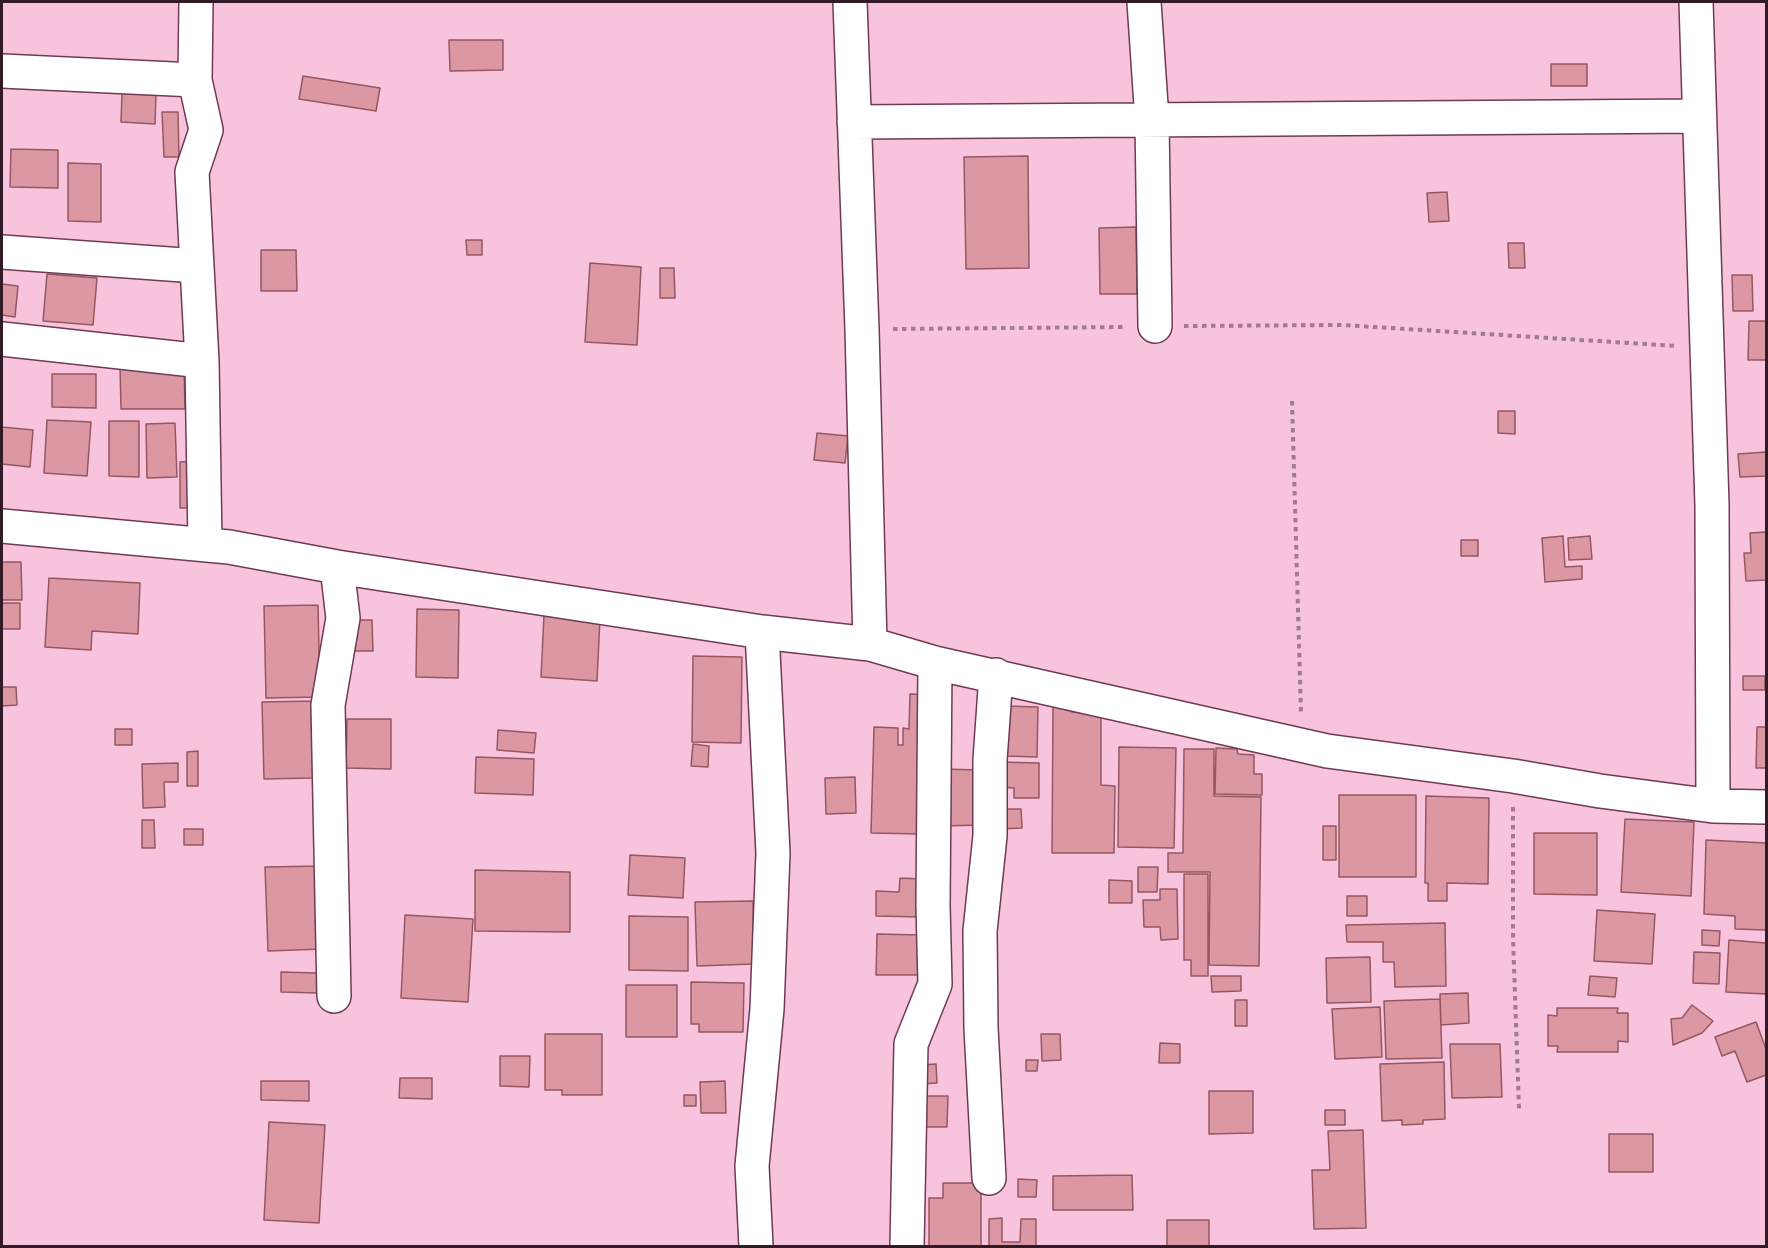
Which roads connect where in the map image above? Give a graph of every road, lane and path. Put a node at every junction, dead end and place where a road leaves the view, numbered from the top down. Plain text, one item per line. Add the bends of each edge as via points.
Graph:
1 (196, 2) edge
2 (850, 2) edge
3 (1144, 2) edge
4 (1696, 2) edge
5 (2, 71) edge
6 (195, 80) junction
7 (1699, 117) junction
8 (1152, 120) junction
9 (854, 122) junction
10 (2, 252) edge
11 (197, 266) junction
12 (1155, 327) junction
13 (862, 329) junction
14 (2, 339) edge
15 (1706, 348) junction
16 (202, 361) junction
17 (1292, 401) dead end
18 (2, 526) edge
19 (206, 544) junction
20 (337, 567) junction
21 (762, 632) junction
22 (870, 644) junction
23 (935, 663) junction
24 (996, 675) junction
25 (1302, 744) junction
26 (1513, 776) junction
27 (1713, 806) junction
28 (1767, 807) edge
29 (334, 996) dead end
30 (1519, 1109) dead end
31 (989, 1178) dead end
32 (756, 1246) edge
33 (907, 1246) edge

1 - 6 street
2 - 9 street
3 - 8 street
4 - 7 street
5 - 6 street
6 - 11 street via 206,130 192,171
7 - 8 street
7 - 15 street
8 - 9 street
8 - 12 street
9 - 13 street
10 - 11 street
11 - 16 street
12 - 13 path
12 - 15 path via 1342,325
13 - 22 street
14 - 16 street
15 - 27 street via 1712,506
16 - 19 street
17 - 25 path
18 - 19 street
19 - 20 street
20 - 21 street
20 - 29 street via 343,618 328,705
21 - 22 street
21 - 32 street via 773,853 766,1009 752,1166
22 - 23 street
23 - 24 street
23 - 33 street via 935,984 911,1044
24 - 25 street
24 - 31 street via 990,836 980,931
25 - 26 street via 1327,751
26 - 27 street via 1599,802
26 - 30 path
27 - 28 street

